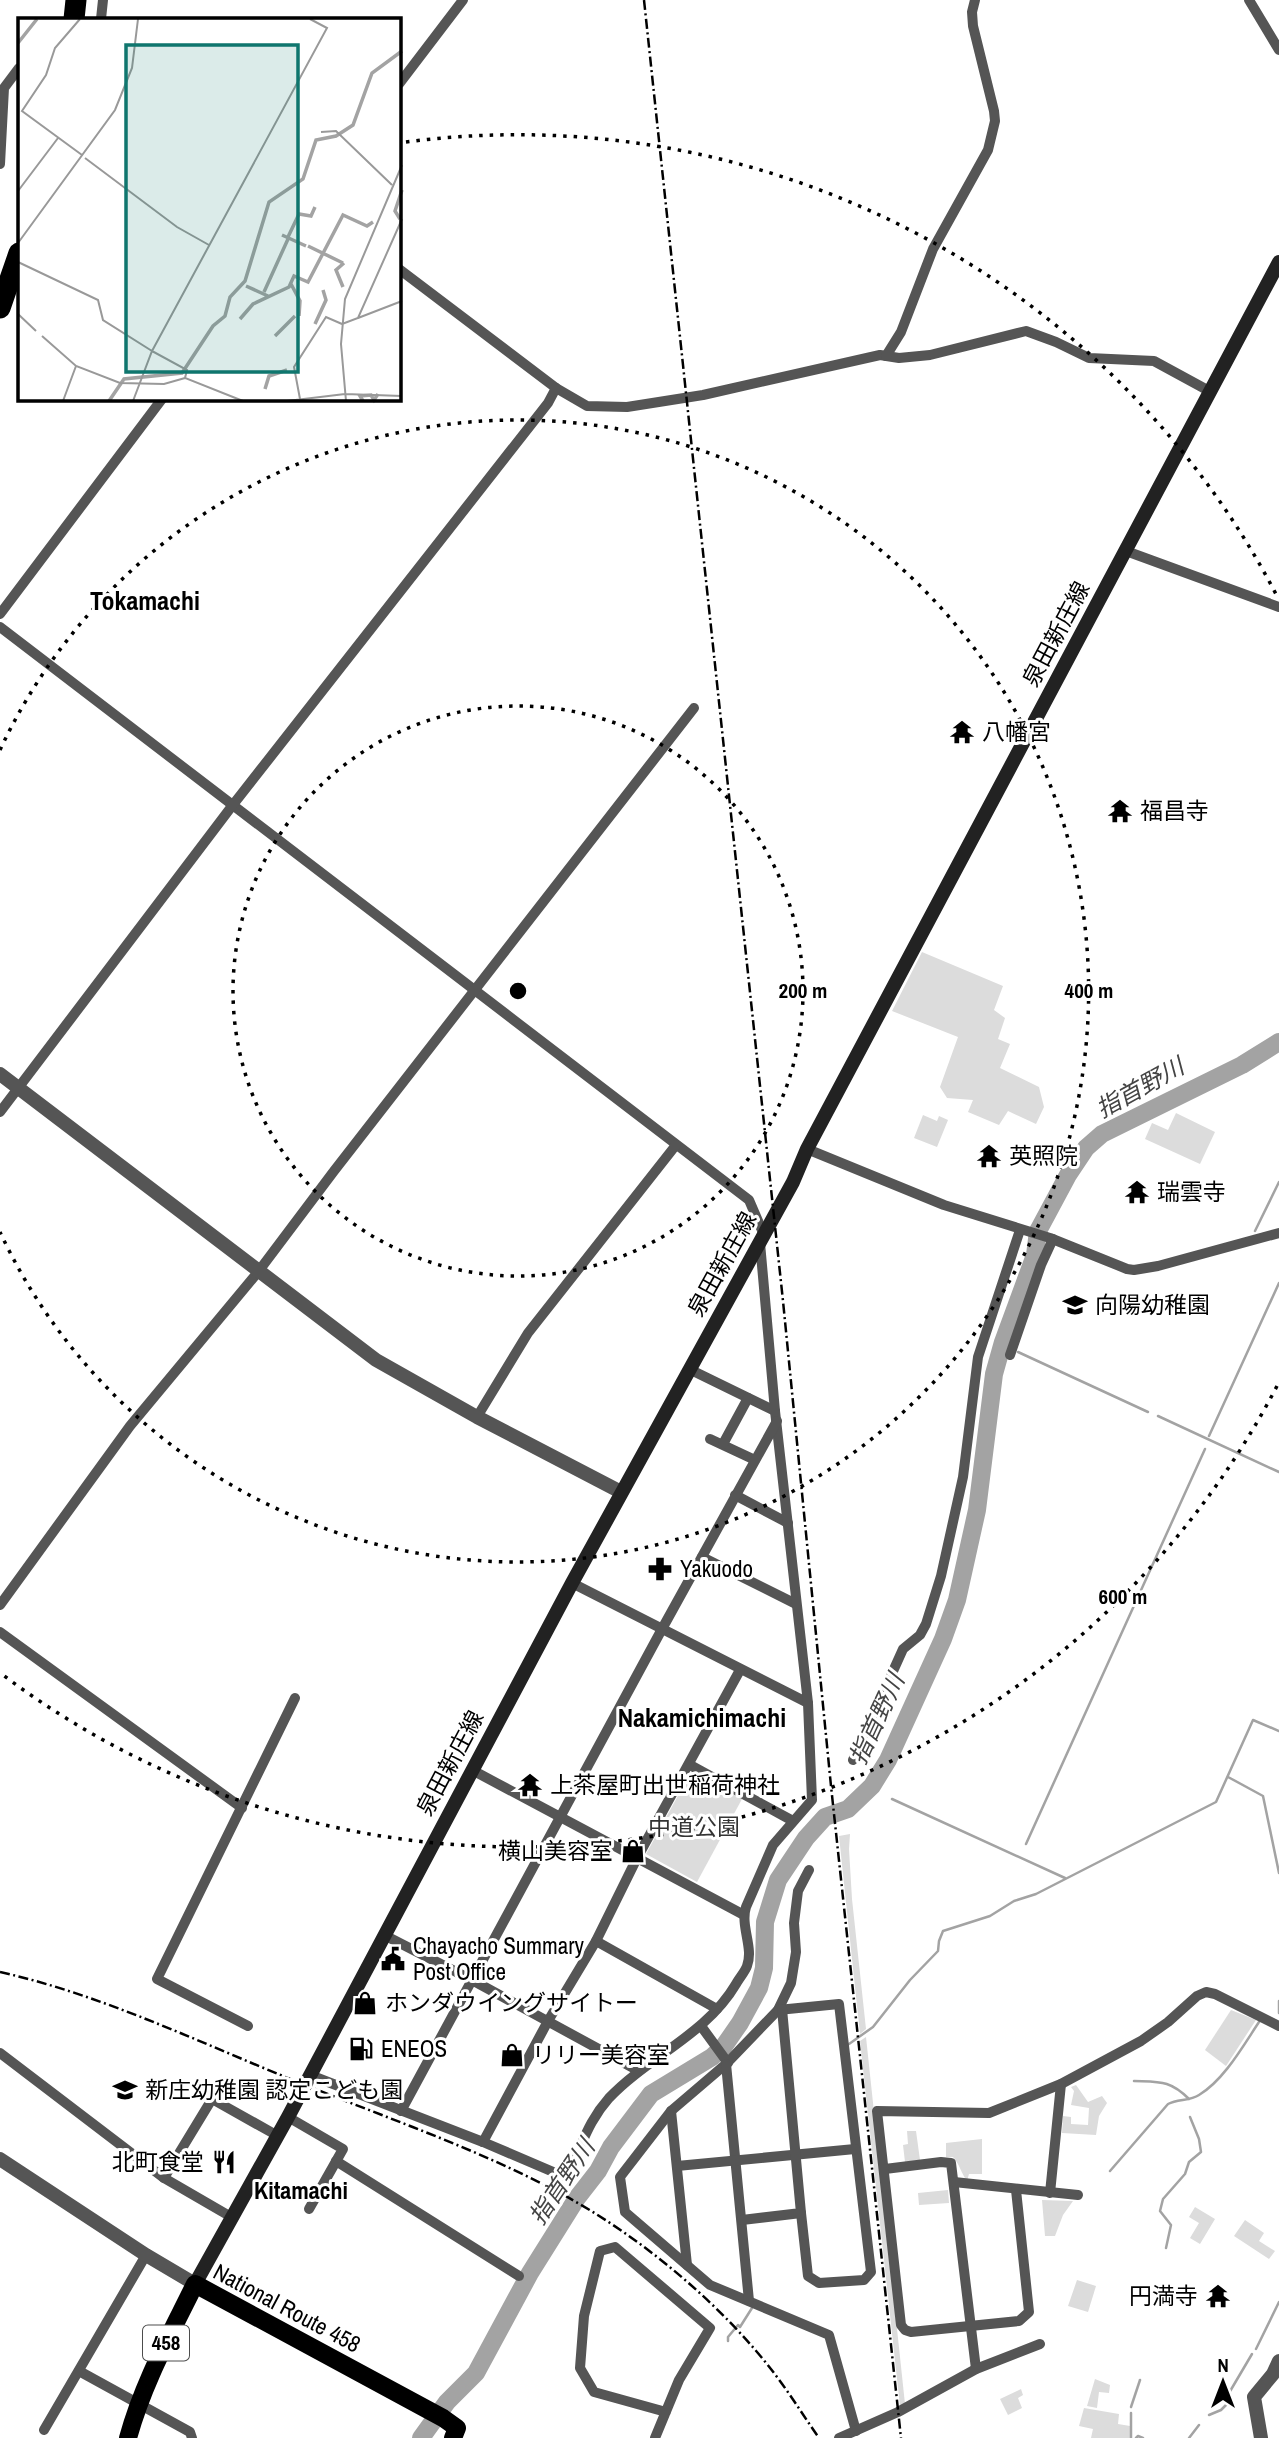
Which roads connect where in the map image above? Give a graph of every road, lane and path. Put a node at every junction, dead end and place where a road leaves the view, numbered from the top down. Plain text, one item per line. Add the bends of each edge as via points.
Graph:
1 (76, 0) edge
2 (103, 0) edge
3 (463, 0) edge
4 (975, 0) edge
5 (1250, 0) edge
6 (74, 18) edge
7 (101, 18) edge
8 (1279, 50) edge
9 (18, 69) edge
10 (401, 82) edge
11 (0, 164) edge
12 (18, 256) edge
13 (1279, 262) edge
14 (401, 271) edge
15 (0, 308) edge
16 (886, 356) junction
17 (556, 388) junction
18 (1210, 392) junction
19 (160, 401) edge
20 (1126, 551) junction
21 (1279, 607) edge
22 (0, 614) edge
23 (0, 627) edge
24 (694, 708) dead end
25 (232, 806) junction
26 (476, 990) junction
27 (0, 1074) edge
28 (18, 1088) junction
29 (0, 1112) edge
30 (676, 1146) junction
31 (807, 1149) junction
32 (1020, 1230) junction
33 (1279, 1233) edge
34 (1051, 1238) junction
35 (762, 1239) junction
36 (258, 1272) junction
37 (1010, 1355) dead end
38 (689, 1369) junction
39 (748, 1398) junction
40 (776, 1416) junction
41 (477, 1417) junction
42 (710, 1438) dead end
43 (723, 1444) junction
44 (755, 1460) junction
45 (621, 1492) junction
46 (735, 1495) junction
47 (788, 1523) junction
48 (702, 1557) junction
49 (572, 1583) junction
50 (796, 1604) junction
51 (0, 1605) edge
52 (662, 1629) junction
53 (0, 1632) edge
54 (740, 1670) junction
55 (295, 1698) dead end
56 (808, 1703) junction
57 (853, 1760) dead end
58 (690, 1765) junction
59 (472, 1770) junction
60 (242, 1808) junction
61 (562, 1817) junction
62 (793, 1821) junction
63 (637, 1858) junction
64 (809, 1870) dead end
65 (744, 1915) junction
66 (384, 1935) junction
67 (596, 1941) junction
68 (472, 1980) junction
69 (717, 2009) junction
70 (780, 2010) junction
71 (548, 2021) junction
72 (248, 2026) dead end
73 (701, 2026) junction
74 (1279, 2026) edge
75 (0, 2053) edge
76 (727, 2064) junction
77 (639, 2071) junction
78 (310, 2075) junction
79 (1061, 2084) junction
80 (401, 2111) junction
81 (671, 2111) junction
82 (288, 2117) junction
83 (278, 2136) junction
84 (483, 2141) junction
85 (855, 2149) junction
86 (797, 2154) junction
87 (0, 2159) edge
88 (735, 2160) junction
89 (336, 2161) junction
90 (677, 2166) junction
91 (885, 2169) junction
92 (164, 2178) junction
93 (954, 2182) junction
94 (1016, 2190) junction
95 (1050, 2193) junction
96 (1078, 2195) dead end
97 (309, 2209) dead end
98 (801, 2213) junction
99 (233, 2218) junction
100 (743, 2220) junction
101 (146, 2255) junction
102 (687, 2265) junction
103 (519, 2276) dead end
104 (195, 2284) junction
105 (749, 2301) junction
106 (970, 2326) junction
107 (1040, 2344) dead end
108 (1279, 2361) edge
109 (976, 2369) junction
110 (79, 2371) junction
111 (139, 2403) junction
112 (666, 2412) junction
113 (44, 2430) dead end
114 (856, 2431) junction
115 (191, 2435) edge
116 (129, 2437) edge
117 (453, 2438) edge
118 (655, 2438) edge
119 (839, 2438) edge
120 (1261, 2438) edge

1 - 6 highway
2 - 7 street
3 - 10 street
4 - 16 street via 973,26 995,121 988,150 933,249 901,332
5 - 8 street
9 - 11 street via 4,88
12 - 15 highway
13 - 18 main road, 泉田新庄線
14 - 17 street
16 - 17 street via 627,407 587,406
16 - 18 street via 930,355 1026,331 1089,358 1154,361
17 - 25 street
18 - 20 main road, 泉田新庄線
19 - 22 street
20 - 21 street
20 - 31 main road, 泉田新庄線
23 - 25 street
24 - 26 street
25 - 26 street
25 - 28 street
26 - 30 street
26 - 36 street
27 - 28 street
28 - 29 street
28 - 36 street
30 - 35 street via 749,1200
30 - 41 street via 528,1333
31 - 32 street via 944,1205
31 - 35 main road, 泉田新庄線
32 - 34 street
32 - 57 street via 978,1357 963,1477 934,1600 920,1635 903,1649
33 - 34 street via 1134,1270
34 - 37 street
35 - 38 main road, 泉田新庄線
35 - 40 street
36 - 41 street via 376,1360
36 - 51 street via 130,1426
38 - 39 street
38 - 45 main road, 泉田新庄線
39 - 40 street
39 - 43 street
40 - 44 street
40 - 47 street
41 - 45 street
42 - 43 street
43 - 44 street
44 - 46 street
45 - 49 main road, 泉田新庄線
46 - 47 street
46 - 48 street
47 - 50 street
48 - 50 street
48 - 52 street
49 - 52 street
49 - 59 main road, 泉田新庄線
50 - 56 street
52 - 54 street
52 - 61 street
53 - 60 street
54 - 56 street
54 - 58 street
55 - 60 street
56 - 62 street via 812,1800
58 - 62 street
58 - 63 street
59 - 61 street
59 - 66 main road, 泉田新庄線
60 - 72 street via 157,1979
61 - 63 street
61 - 68 street
62 - 65 street via 768,1855
63 - 65 street
63 - 67 street
64 - 70 street via 798,1891 796,1952
65 - 69 street via 747,1965
66 - 68 street
66 - 78 main road, 泉田新庄線
67 - 69 street
67 - 71 street
68 - 71 street
68 - 80 street
69 - 73 street
70 - 76 street
70 - 85 street via 839,2004
70 - 86 street
71 - 77 street
71 - 84 street
73 - 76 street
73 - 77 street
74 - 79 street via 1206,1992 1141,2041
75 - 92 street
76 - 81 street
76 - 88 street
77 - 84 street via 592,2119 565,2178
78 - 80 street
78 - 82 main road, 泉田新庄線
79 - 91 street via 989,2113 877,2111
79 - 95 street
80 - 84 street
81 - 90 street
81 - 102 street via 621,2177 625,2213
82 - 83 main road, 泉田新庄線
82 - 89 street via 343,2150
83 - 92 street via 212,2099
83 - 99 main road, 泉田新庄線
85 - 86 street
85 - 98 street via 871,2272 864,2280 819,2283 808,2276
86 - 88 street
86 - 98 street
87 - 101 street
88 - 90 street
88 - 100 street
89 - 97 street
89 - 103 street
90 - 102 street
91 - 93 street via 951,2163
91 - 106 street via 901,2325 911,2332
92 - 99 street
93 - 94 street
93 - 106 street
94 - 95 street
94 - 106 street via 1028,2312 1019,2321
95 - 96 street
98 - 100 street
99 - 104 main road, 泉田新庄線
100 - 105 street
101 - 104 street
101 - 110 street
102 - 105 street via 710,2284
104 - 111 highway, National Route 458 / 458
104 - 117 highway, National Route 458 via 436,2414 457,2428
105 - 114 street via 829,2335
106 - 109 street
107 - 109 street
108 - 120 street via 1254,2397
109 - 114 street
110 - 111 street
110 - 113 street
111 - 115 street
111 - 116 highway, National Route 458 / 458
112 - 112 street via 710,2328 615,2247 600,2251 584,2316 580,2368 594,2392
112 - 118 street
114 - 119 street

